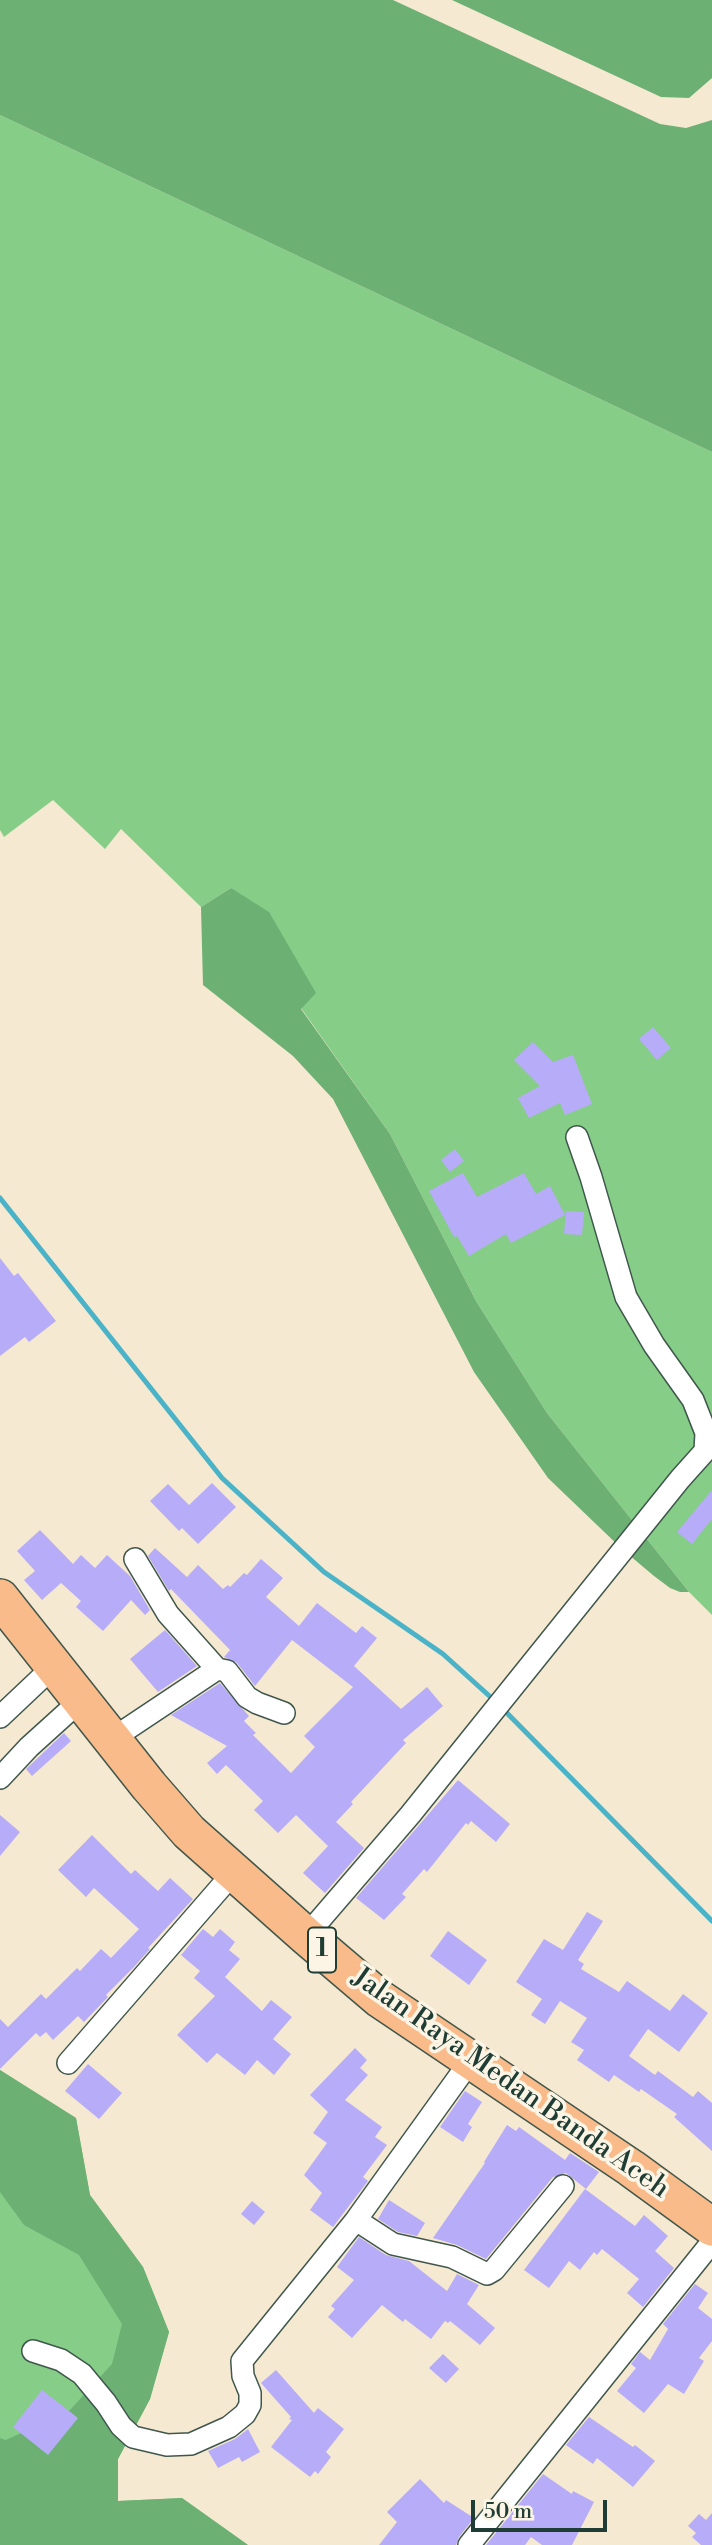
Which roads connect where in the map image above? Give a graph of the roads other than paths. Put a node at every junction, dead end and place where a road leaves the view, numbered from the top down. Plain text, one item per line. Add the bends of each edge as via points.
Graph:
1 (576, 1137) dead end
2 (135, 1559) dead end
3 (0, 1598) edge
4 (54, 1667) junction
5 (217, 1669) junction
6 (81, 1700) junction
7 (284, 1713) dead end
8 (0, 1717) edge
9 (112, 1739) junction
10 (0, 1778) edge
11 (234, 1872) junction
12 (306, 1936) junction
13 (471, 2060) junction
14 (68, 2063) dead end
15 (564, 2186) dead end
16 (356, 2220) junction
17 (712, 2227) edge
18 (712, 2242) edge
19 (33, 2351) dead end
20 (469, 2545) edge

1 - 12 street via 626,1297 693,1400 706,1433 703,1456
2 - 5 street via 168,1614
3 - 4 highway, Jalan Raya Medan Banda Aceh / 1
4 - 6 highway, Jalan Raya Medan Banda Aceh / 1
4 - 8 street
5 - 7 street via 226,1671 247,1697
5 - 9 street
6 - 9 highway, Jalan Raya Medan Banda Aceh / 1
6 - 10 street
9 - 11 highway, Jalan Raya Medan Banda Aceh / 1 via 189,1832
11 - 12 highway, Jalan Raya Medan Banda Aceh / 1
11 - 14 street
12 - 13 highway, Jalan Raya Medan Banda Aceh / 1 via 380,1999
13 - 16 street
13 - 17 highway, Jalan Raya Medan Banda Aceh / 1
15 - 16 street via 486,2274 452,2256 393,2244
16 - 19 street via 242,2361 250,2405 245,2414 213,2436 191,2444 167,2445 133,2437 82,2374 61,2360
18 - 20 street

